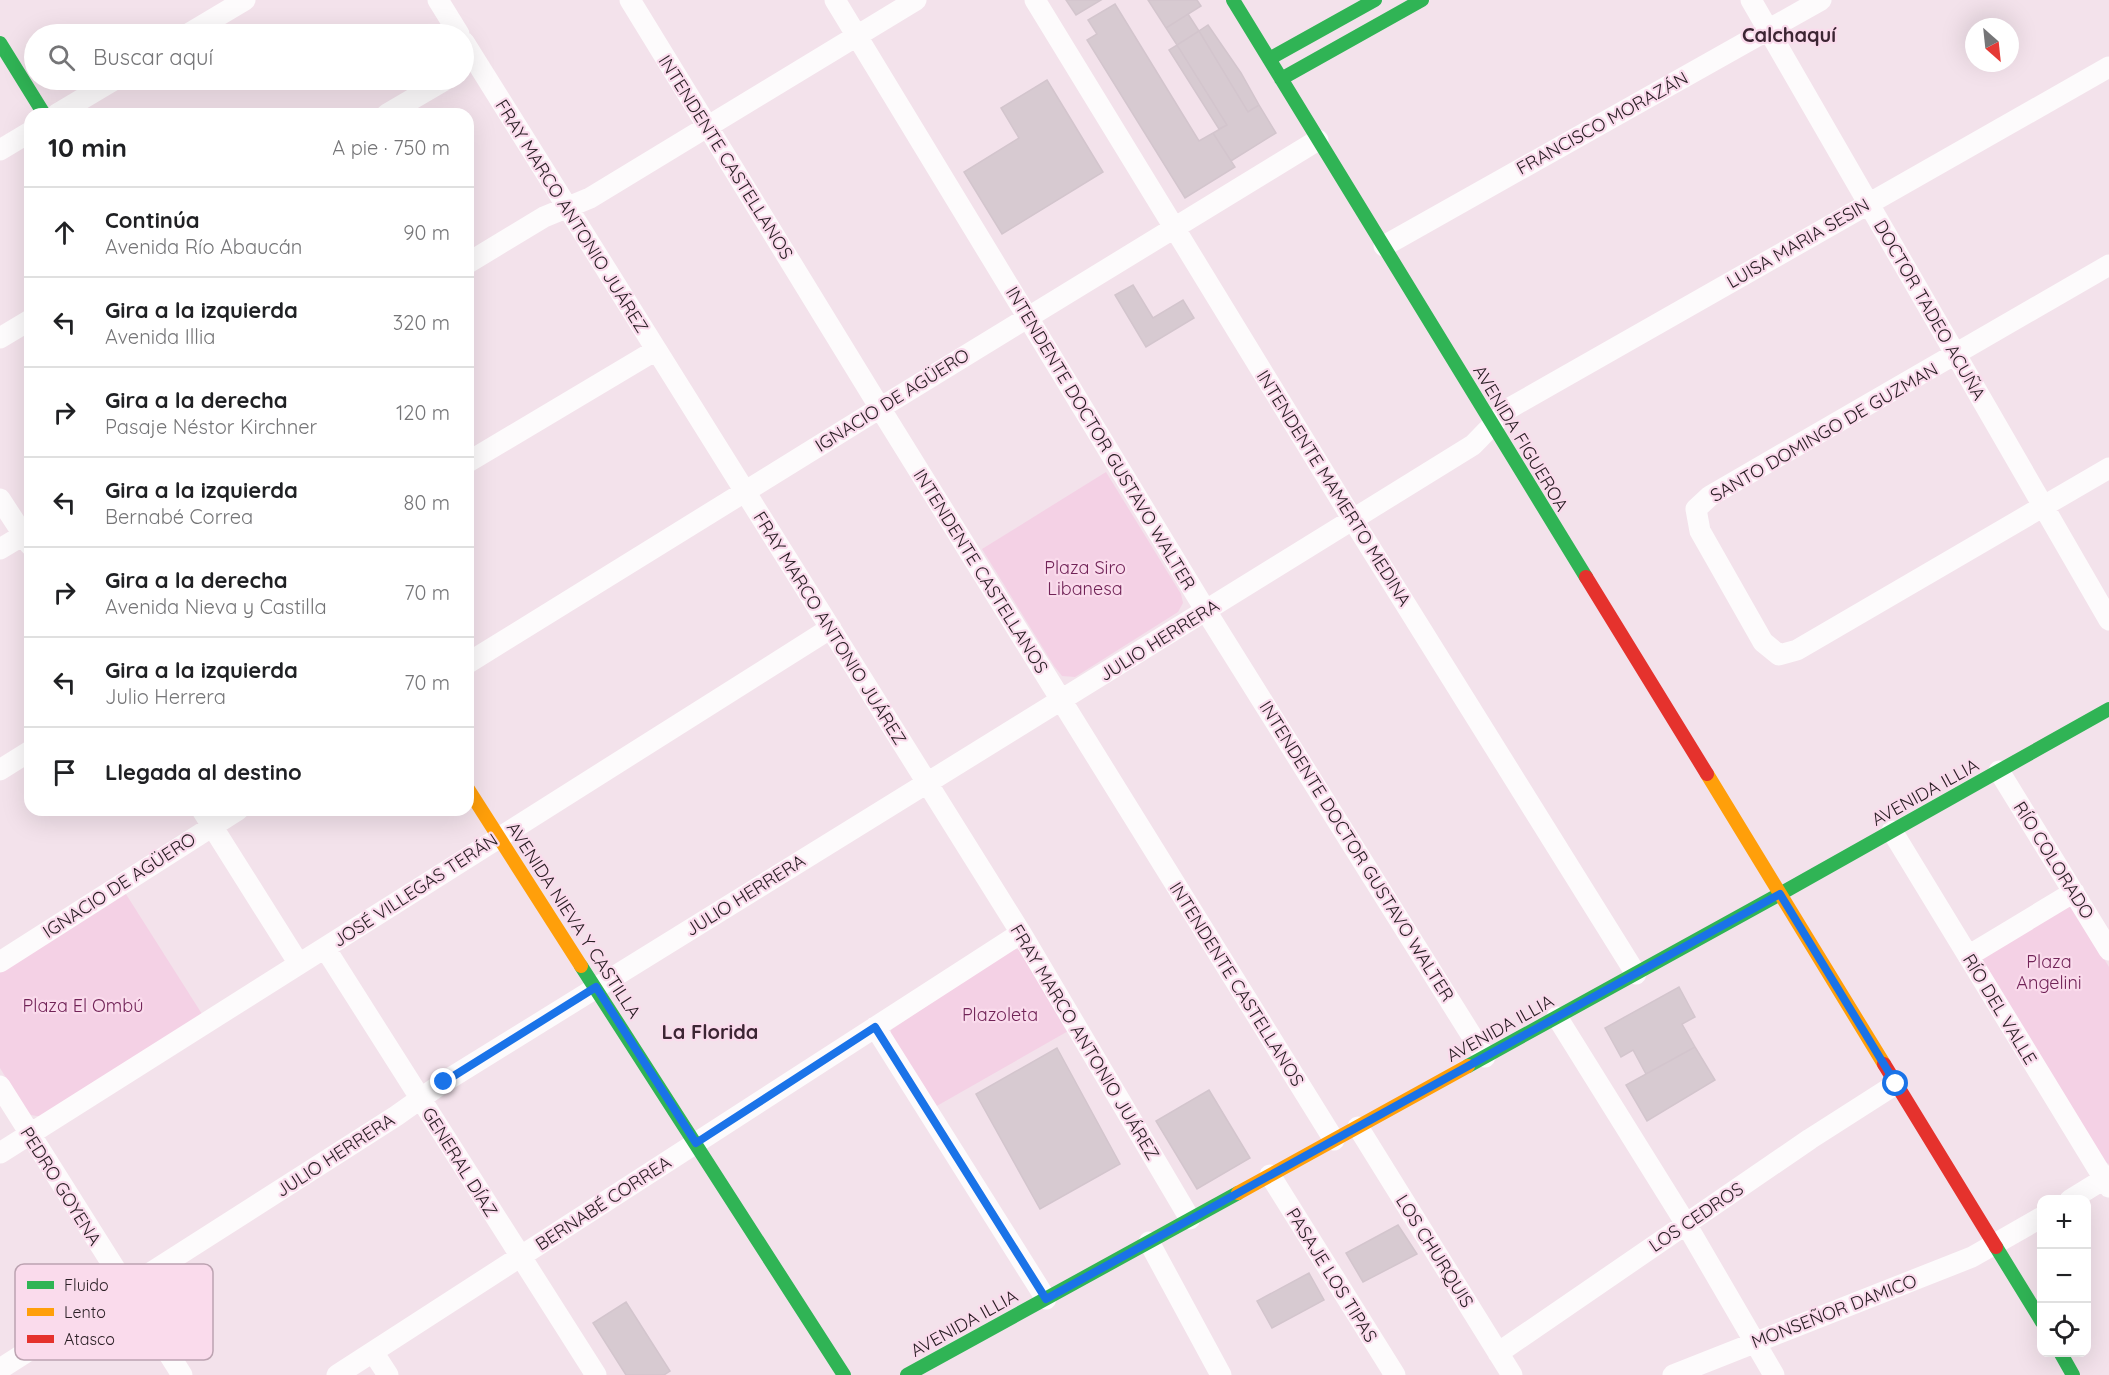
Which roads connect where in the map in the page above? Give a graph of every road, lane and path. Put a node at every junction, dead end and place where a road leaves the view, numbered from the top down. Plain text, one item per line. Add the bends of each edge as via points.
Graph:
1 (245, 0) edge
2 (438, 0) edge
3 (630, 0) edge
4 (835, 0) edge
5 (916, 0) edge
6 (1035, 0) edge
7 (1233, 0) edge
8 (1375, 0) edge
9 (1422, 0) edge
10 (1751, 0) edge
11 (1821, 0) edge
12 (205, 24) edge
13 (453, 24) edge
14 (1768, 30) junction
15 (857, 36) junction
16 (0, 43) edge
17 (1269, 59) junction
18 (2109, 67) edge
19 (474, 72) edge
20 (1281, 79) junction
21 (24, 82) edge
22 (29, 90) edge
23 (97, 90) edge
24 (428, 90) edge
25 (40, 108) edge
26 (67, 108) edge
27 (397, 108) edge
28 (707, 127) junction
29 (24, 136) edge
30 (1318, 140) junction
31 (0, 150) edge
32 (1868, 203) junction
33 (567, 207) junction
34 (1175, 226) junction
35 (1384, 246) junction
36 (474, 259) edge
37 (2109, 265) edge
38 (1028, 317) junction
39 (24, 324) edge
40 (0, 338) edge
41 (656, 350) junction
42 (1955, 356) junction
43 (879, 408) junction
44 (1492, 426) junction
45 (474, 458) edge
46 (2109, 468) edge
47 (745, 492) junction
48 (0, 499) edge
49 (2044, 506) junction
50 (1353, 520) junction
51 (24, 532) edge
52 (24, 539) edge
53 (0, 549) edge
54 (1206, 611) junction
55 (2109, 620) edge
56 (831, 628) junction
57 (474, 659) edge
58 (1061, 701) junction
59 (2108, 712) edge
60 (24, 755) edge
61 (0, 770) edge
62 (1999, 771) junction
63 (927, 782) junction
64 (474, 804) edge
65 (207, 818) edge
66 (1892, 831) junction
67 (489, 843) junction
68 (2073, 892) junction
69 (1780, 894) junction
70 (1021, 933) junction
71 (325, 948) junction
72 (2109, 950) edge
73 (1968, 956) junction
74 (0, 962) edge
75 (299, 964) junction
76 (1636, 974) junction
77 (585, 994) junction
78 (1557, 1017) junction
79 (875, 1027) junction
80 (1485, 1057) junction
81 (1896, 1084) junction
82 (0, 1086) edge
83 (420, 1099) junction
84 (1358, 1126) junction
85 (29, 1135) junction
86 (1334, 1140) junction
87 (685, 1150) junction
88 (0, 1153) edge
89 (1270, 1175) junction
90 (2108, 1181) edge
91 (2080, 1195) edge
92 (1190, 1219) junction
93 (2037, 1220) edge
94 (1686, 1224) junction
95 (1149, 1242) junction
96 (1994, 1245) junction
97 (520, 1256) junction
98 (110, 1264) edge
99 (165, 1264) edge
100 (1046, 1299) junction
101 (2037, 1314) edge
102 (1754, 1342) junction
103 (373, 1352) junction
104 (1498, 1353) junction
105 (2062, 1357) edge
106 (15, 1359) edge
107 (172, 1360) edge
108 (935, 1368) edge
109 (0, 1369) edge
110 (2071, 1374) edge
111 (182, 1375) edge
112 (337, 1375) edge
113 (388, 1375) edge
114 (596, 1375) edge
115 (844, 1375) edge
116 (907, 1375) edge
117 (1221, 1375) edge
118 (1395, 1375) edge
119 (1512, 1375) edge
120 (1673, 1375) edge
121 (1774, 1375) edge

1 - 12 street
2 - 13 street
3 - 28 street, INTENDENTE CASTELLANOS
4 - 15 street, INTENDENTE DOCTOR GUSTAVO WALTER
5 - 15 street
6 - 34 street, INTENDENTE MAMERTO MEDINA
7 - 17 main road, AVENIDA FIGUEROA
8 - 17 main road
9 - 20 main road
10 - 14 street, DOCTOR TADEO ACUÑA
11 - 14 street, FRANCISCO MORAZÁN
14 - 32 street, DOCTOR TADEO ACUÑA
14 - 35 street, FRANCISCO MORAZÁN
15 - 28 street
15 - 38 street, INTENDENTE DOCTOR GUSTAVO WALTER
16 - 21 main road
17 - 20 main road, AVENIDA FIGUEROA
18 - 32 street, LUISA MARIA SESIN
19 - 33 street, FRAY MARCO ANTONIO JUÁREZ
20 - 30 main road, AVENIDA FIGUEROA
22 - 25 main road
23 - 26 street
24 - 27 street
28 - 33 street via 590,198
28 - 43 street, INTENDENTE CASTELLANOS
29 - 31 street
30 - 34 street, IGNACIO DE AGÜERO
30 - 35 main road, AVENIDA FIGUEROA
32 - 42 street, DOCTOR TADEO ACUÑA
32 - 44 street, LUISA MARIA SESIN via 1508,410
33 - 36 street
33 - 41 street, FRAY MARCO ANTONIO JUÁREZ
34 - 38 street, IGNACIO DE AGÜERO
34 - 50 street, INTENDENTE MAMERTO MEDINA
35 - 44 main road, AVENIDA FIGUEROA
37 - 42 street, SANTO DOMINGO DE GUZMAN
38 - 43 street, IGNACIO DE AGÜERO
38 - 54 street, INTENDENTE DOCTOR GUSTAVO WALTER
39 - 40 street
41 - 45 street
41 - 47 street, FRAY MARCO ANTONIO JUÁREZ
42 - 49 street, DOCTOR TADEO ACUÑA
42 - 49 street, SANTO DOMINGO DE GUZMAN via 1710,496 1696,509 1700,531 1757,632 1779,655 1797,650
43 - 47 street, IGNACIO DE AGÜERO
43 - 58 street, INTENDENTE CASTELLANOS
44 - 50 street, JULIO HERRERA via 1473,445
44 - 69 main road, AVENIDA FIGUEROA
46 - 49 street
47 - 56 street, FRAY MARCO ANTONIO JUÁREZ
47 - 57 street, IGNACIO DE AGÜERO
48 - 51 street
49 - 55 street, DOCTOR TADEO ACUÑA
50 - 54 street, JULIO HERRERA
50 - 76 street, INTENDENTE MAMERTO MEDINA
52 - 53 street
54 - 58 street, JULIO HERRERA
54 - 80 street, INTENDENTE DOCTOR GUSTAVO WALTER
56 - 63 street, FRAY MARCO ANTONIO JUÁREZ
56 - 67 street, JOSÉ VILLEGAS TERÁN
58 - 63 street, JULIO HERRERA
58 - 86 street, INTENDENTE CASTELLANOS
59 - 62 main road, AVENIDA ILLIA
60 - 61 street
62 - 66 main road, AVENIDA ILLIA
62 - 68 street, RÍO COLORADO
63 - 70 street, FRAY MARCO ANTONIO JUÁREZ
63 - 77 street, JULIO HERRERA
64 - 67 main road, AVENIDA NIEVA Y CASTILLA
65 - 74 street, IGNACIO DE AGÜERO
65 - 75 street
66 - 69 main road, AVENIDA ILLIA
66 - 73 street, RÍO DEL VALLE
67 - 71 street, JOSÉ VILLEGAS TERÁN
67 - 77 main road, AVENIDA NIEVA Y CASTILLA
68 - 72 street, RÍO COLORADO
68 - 73 street
69 - 76 main road, AVENIDA ILLIA
69 - 81 main road, AVENIDA FIGUEROA
70 - 79 street, BERNABÉ CORREA
70 - 92 street, FRAY MARCO ANTONIO JUÁREZ
71 - 75 street, JOSÉ VILLEGAS TERÁN
71 - 83 street, GENERAL DÍAZ
73 - 90 street, RÍO DEL VALLE
75 - 85 street, JOSÉ VILLEGAS TERÁN
76 - 78 main road, AVENIDA ILLIA
77 - 83 street, JULIO HERRERA
77 - 87 main road, AVENIDA NIEVA Y CASTILLA
78 - 80 main road, AVENIDA ILLIA
78 - 94 street
79 - 87 street, BERNABÉ CORREA
79 - 100 street
80 - 84 main road, AVENIDA ILLIA
81 - 94 street, LOS CEDROS
81 - 96 main road, AVENIDA FIGUEROA
82 - 85 street, PEDRO GOYENA
83 - 97 street, GENERAL DÍAZ
83 - 99 street, JULIO HERRERA
84 - 86 main road, AVENIDA ILLIA
84 - 104 street, LOS CHURQUIS
85 - 88 street, JOSÉ VILLEGAS TERÁN
85 - 98 street, PEDRO GOYENA
86 - 89 main road, AVENIDA ILLIA
87 - 97 street, BERNABÉ CORREA
87 - 115 main road, AVENIDA NIEVA Y CASTILLA
89 - 92 main road, AVENIDA ILLIA
89 - 118 street, PASAJE LOS TIPAS
90 - 91 street
92 - 95 main road, AVENIDA ILLIA
93 - 96 street, MONSEÑOR DAMICO
94 - 102 street
94 - 104 street, LOS CEDROS
95 - 100 main road, AVENIDA ILLIA
95 - 117 street
96 - 101 main road, AVENIDA FIGUEROA
96 - 102 street, MONSEÑOR DAMICO
97 - 103 street, BERNABÉ CORREA
97 - 114 street, GENERAL DÍAZ
100 - 108 main road, AVENIDA ILLIA
102 - 120 street, MONSEÑOR DAMICO
102 - 121 street
103 - 112 street, BERNABÉ CORREA
103 - 113 street
104 - 119 street, LOS CHURQUIS
105 - 110 main road
106 - 109 street, JULIO HERRERA
107 - 111 street, PEDRO GOYENA
108 - 116 main road, AVENIDA ILLIA

